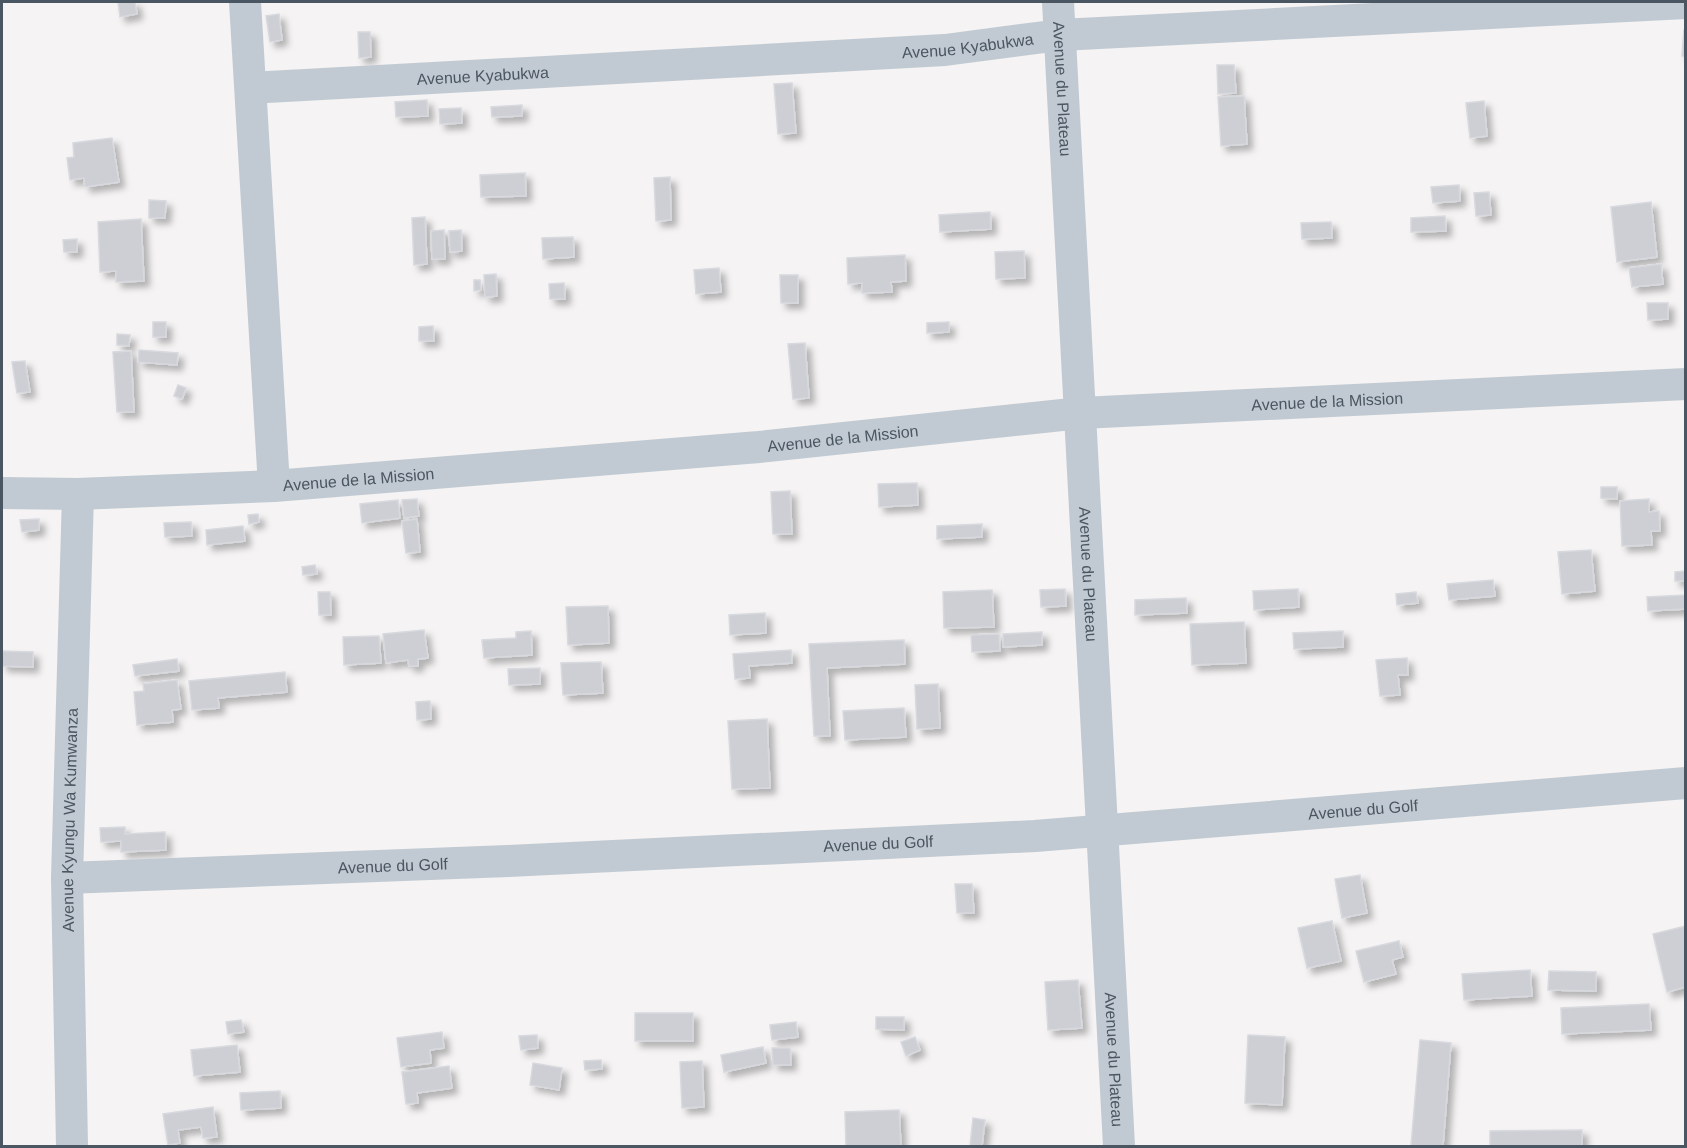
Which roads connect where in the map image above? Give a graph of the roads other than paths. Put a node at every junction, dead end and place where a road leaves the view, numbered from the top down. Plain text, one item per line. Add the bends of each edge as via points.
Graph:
1 (245, 2) edge
2 (1058, 2) edge
3 (1686, 3) edge
4 (1060, 35) junction
5 (251, 88) junction
6 (1686, 384) edge
7 (1081, 413) junction
8 (274, 486) junction
9 (2, 493) edge
10 (78, 494) junction
11 (1686, 783) edge
12 (1101, 830) junction
13 (67, 878) junction
14 (72, 1146) edge
15 (1119, 1146) edge

1 - 5 street
2 - 4 street, Avenue du Plateau
3 - 4 street, Avenue Kyabukwa
4 - 5 street, Avenue Kyabukwa via 945,50
4 - 7 street, Avenue du Plateau
5 - 8 street
6 - 7 street, Avenue de la Mission
7 - 8 street, Avenue de la Mission via 759,447
7 - 12 street, Avenue du Plateau
8 - 10 street, Avenue de la Mission
9 - 10 street, Avenue de la Mission
10 - 13 street, Avenue Kyungu Wa Kumwanza
11 - 12 street, Avenue du Golf
12 - 13 street, Avenue du Golf via 508,861
12 - 15 street, Avenue du Plateau
13 - 14 street, Avenue Kyungu Wa Kumwanza

